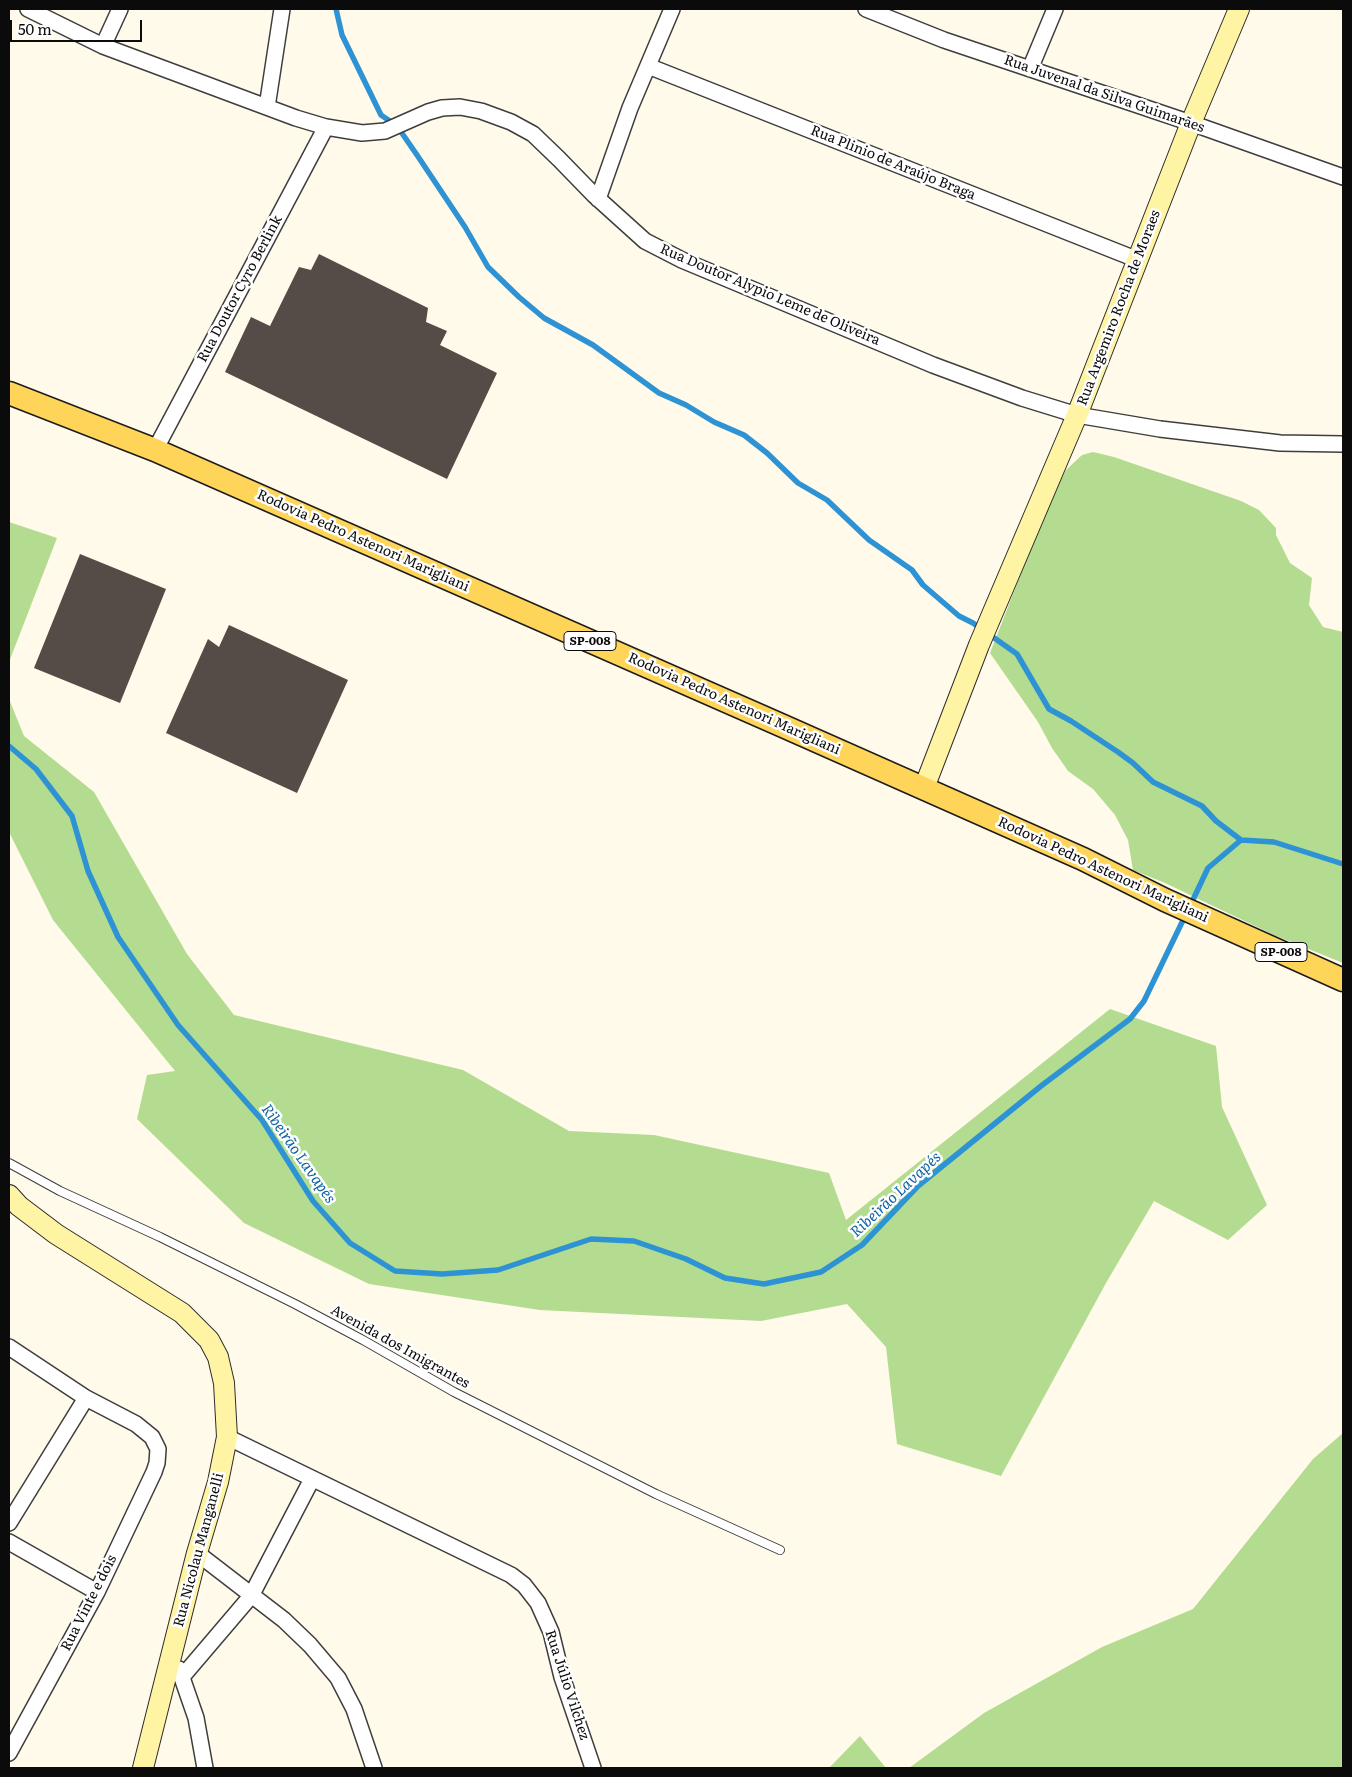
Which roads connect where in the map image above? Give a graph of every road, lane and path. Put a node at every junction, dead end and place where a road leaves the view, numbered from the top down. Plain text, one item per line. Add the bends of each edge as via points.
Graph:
1 (28, 9) edge
2 (120, 9) edge
3 (282, 9) edge
4 (672, 9) edge
5 (867, 9) edge
6 (1056, 9) edge
7 (1239, 9) edge
8 (103, 46) junction
9 (648, 66) junction
10 (1030, 69) junction
11 (267, 107) junction
12 (1192, 123) junction
13 (326, 127) junction
14 (1343, 177) edge
15 (598, 198) junction
16 (1138, 260) junction
17 (9, 393) edge
18 (1077, 415) junction
19 (1343, 444) edge
20 (154, 450) junction
21 (924, 788) junction
22 (1343, 980) edge
23 (9, 1163) edge
24 (9, 1195) edge
25 (9, 1347) edge
26 (86, 1398) junction
27 (227, 1437) junction
28 (312, 1479) junction
29 (9, 1524) edge
30 (9, 1542) edge
31 (780, 1550) dead end
32 (197, 1553) junction
33 (97, 1592) junction
34 (251, 1596) junction
35 (172, 1650) junction
36 (182, 1678) junction
37 (9, 1753) edge
38 (143, 1768) edge
39 (205, 1768) edge
40 (374, 1768) edge
41 (593, 1768) edge

1 - 8 street, Rua Doutor Alypio Leme de Oliveira
2 - 8 street
3 - 11 street
4 - 9 street
5 - 10 street, Rua Juvenal da Silva Guimarães
6 - 10 street
7 - 12 street, Rua Argemiro Rocha de Moraes
8 - 11 street, Rua Doutor Alypio Leme de Oliveira
9 - 15 street
9 - 16 street, Rua Plinio de Araújo Braga
10 - 12 street, Rua Juvenal da Silva Guimarães
11 - 13 street, Rua Doutor Alypio Leme de Oliveira
12 - 14 street, Rua Juvenal da Silva Guimarães
12 - 16 street, Rua Argemiro Rocha de Moraes
13 - 15 street, Rua Doutor Alypio Leme de Oliveira via 345,132 385,131 442,108 481,110 533,134
13 - 20 street, Rua Doutor Cyro Berlink
15 - 18 street, Rua Doutor Alypio Leme de Oliveira via 645,241 682,260 933,365
16 - 18 street, Rua Argemiro Rocha de Moraes
17 - 20 main road, Rodovia Pedro Astenori Marigliani / SP-008
18 - 19 street, Rua Doutor Alypio Leme de Oliveira via 1271,442
18 - 21 street, Rua Argemiro Rocha de Moraes via 979,645
20 - 21 main road, Rodovia Pedro Astenori Marigliani / SP-008
21 - 22 main road, Rodovia Pedro Astenori Marigliani / SP-008
23 - 31 lane, Avenida dos Imigrantes via 60,1191 295,1304 454,1392 656,1494
24 - 27 street, Rua Nicolau Manganelli via 56,1234 182,1313 209,1340 218,1357 224,1383
25 - 26 street
26 - 29 street
26 - 33 street, Rua Vinte e dois via 144,1430 158,1449 154,1472
27 - 28 street, Rua Júlio Vilchez
27 - 32 street, Rua Nicolau Manganelli via 218,1482
28 - 34 street
28 - 41 street, Rua Júlio Vilchez via 511,1575 524,1585 538,1603 551,1632
30 - 33 street
32 - 34 street
32 - 35 street, Rua Nicolau Manganelli
33 - 37 street, Rua Vinte e dois
34 - 36 street
34 - 40 street via 284,1620 338,1678 354,1709
35 - 36 street
35 - 38 street, Rua Nicolau Manganelli
36 - 39 street via 196,1718

